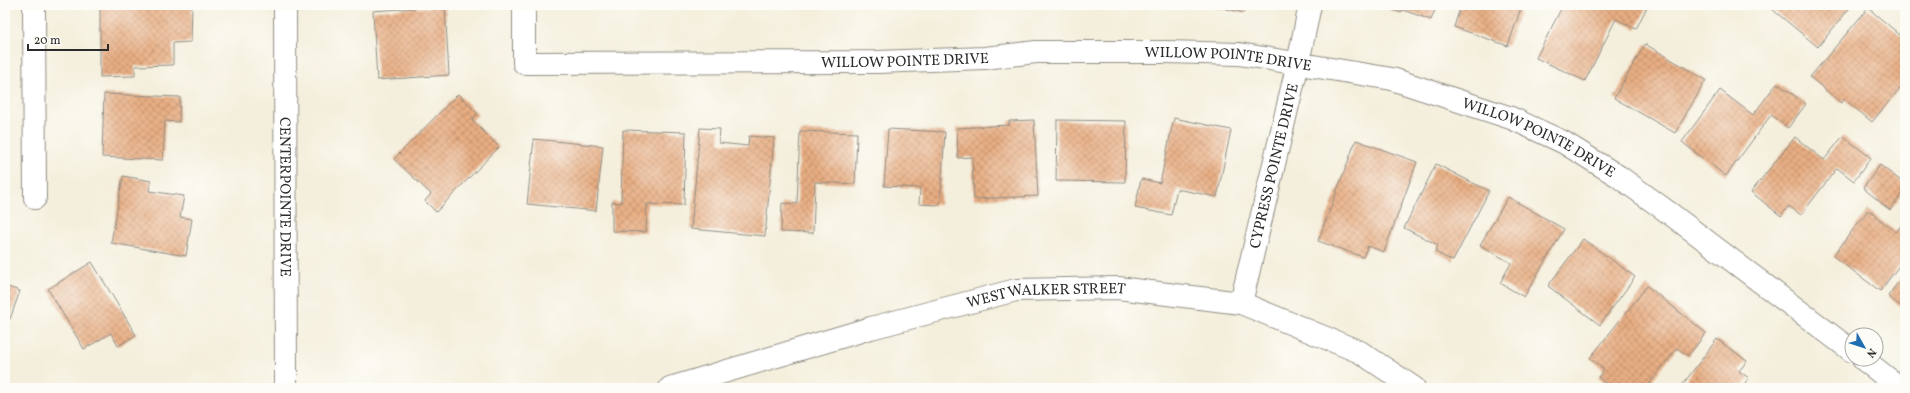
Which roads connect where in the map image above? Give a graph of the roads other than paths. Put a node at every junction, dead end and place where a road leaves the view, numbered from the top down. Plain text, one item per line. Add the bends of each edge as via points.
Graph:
1 (34, 5) edge
2 (285, 5) edge
3 (524, 5) edge
4 (1310, 5) edge
5 (1298, 63) junction
6 (36, 198) dead end
7 (1241, 303) junction
8 (1844, 345) edge
9 (1873, 367) edge
10 (286, 388) edge
11 (670, 388) edge
12 (1414, 388) edge
13 (1900, 388) edge

1 - 6 street
2 - 10 street, CENTERPOINTE DRIVE
3 - 5 street, WILLOW POINTE DRIVE via 524,63 934,61 1036,52 1092,51 1240,54
4 - 5 street, CYPRESS POINTE DRIVE
5 - 7 street, CYPRESS POINTE DRIVE
5 - 8 street, WILLOW POINTE DRIVE via 1399,81 1511,118 1563,142 1618,176 1672,215
7 - 11 street, WEST WALKER STREET via 1118,288 1016,290 871,328
7 - 12 street, WEST WALKER STREET via 1360,352
9 - 13 street

